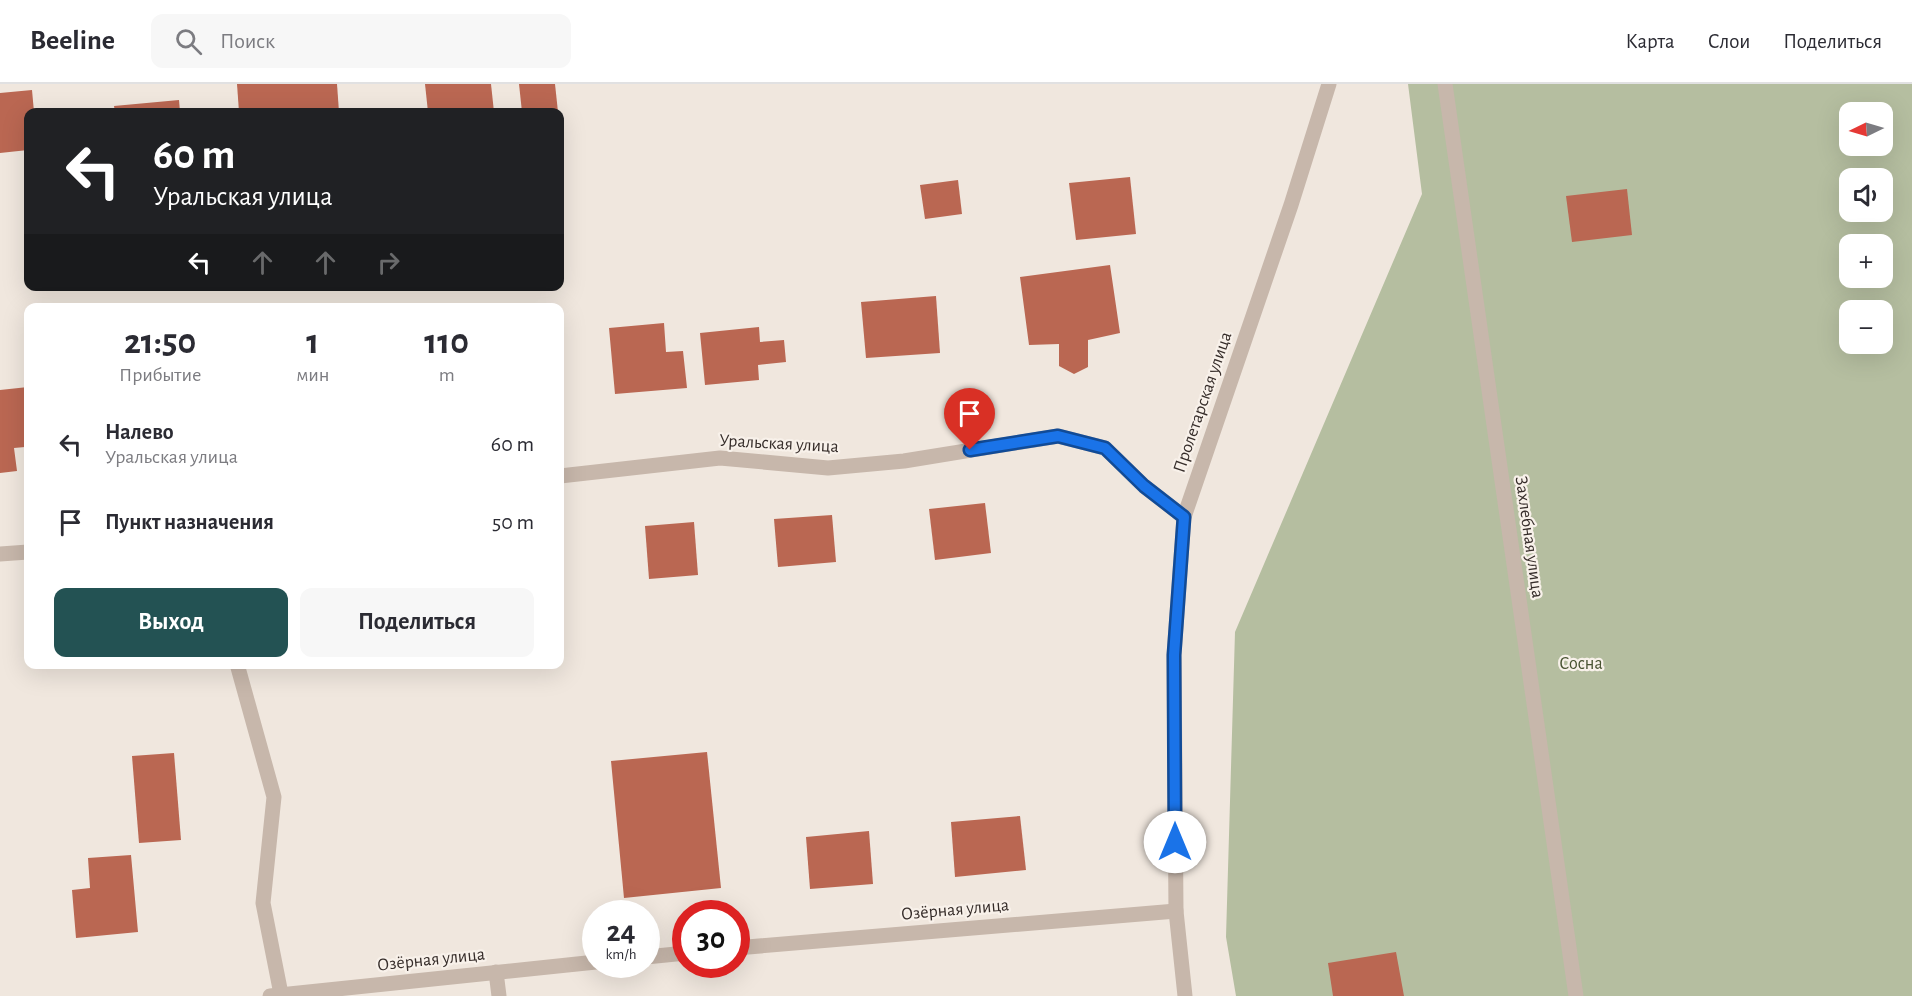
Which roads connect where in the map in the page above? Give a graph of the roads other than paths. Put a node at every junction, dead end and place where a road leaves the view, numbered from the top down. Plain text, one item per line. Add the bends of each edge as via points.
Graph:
1 (1329, 84) edge
2 (1445, 84) edge
3 (564, 476) edge
4 (1184, 517) junction
5 (24, 552) edge
6 (0, 554) edge
7 (238, 669) edge
8 (1176, 911) junction
9 (750, 947) edge
10 (582, 963) edge
11 (496, 972) junction
12 (276, 995) edge
13 (499, 996) edge
14 (1185, 996) edge
15 (1576, 996) edge

1 - 4 street, Пролетарская улица
2 - 15 street, Захлебная улица
3 - 4 street, Уральская улица via 720,458 828,468 904,461 1058,436 1105,448
4 - 8 street, Пролетарская улица via 1174,655
5 - 6 street
7 - 12 street via 274,797 263,903
8 - 9 street, Озёрная улица
8 - 14 street, Пролетарская улица
10 - 11 street, Озёрная улица
11 - 12 street, Озёрная улица
11 - 13 street

